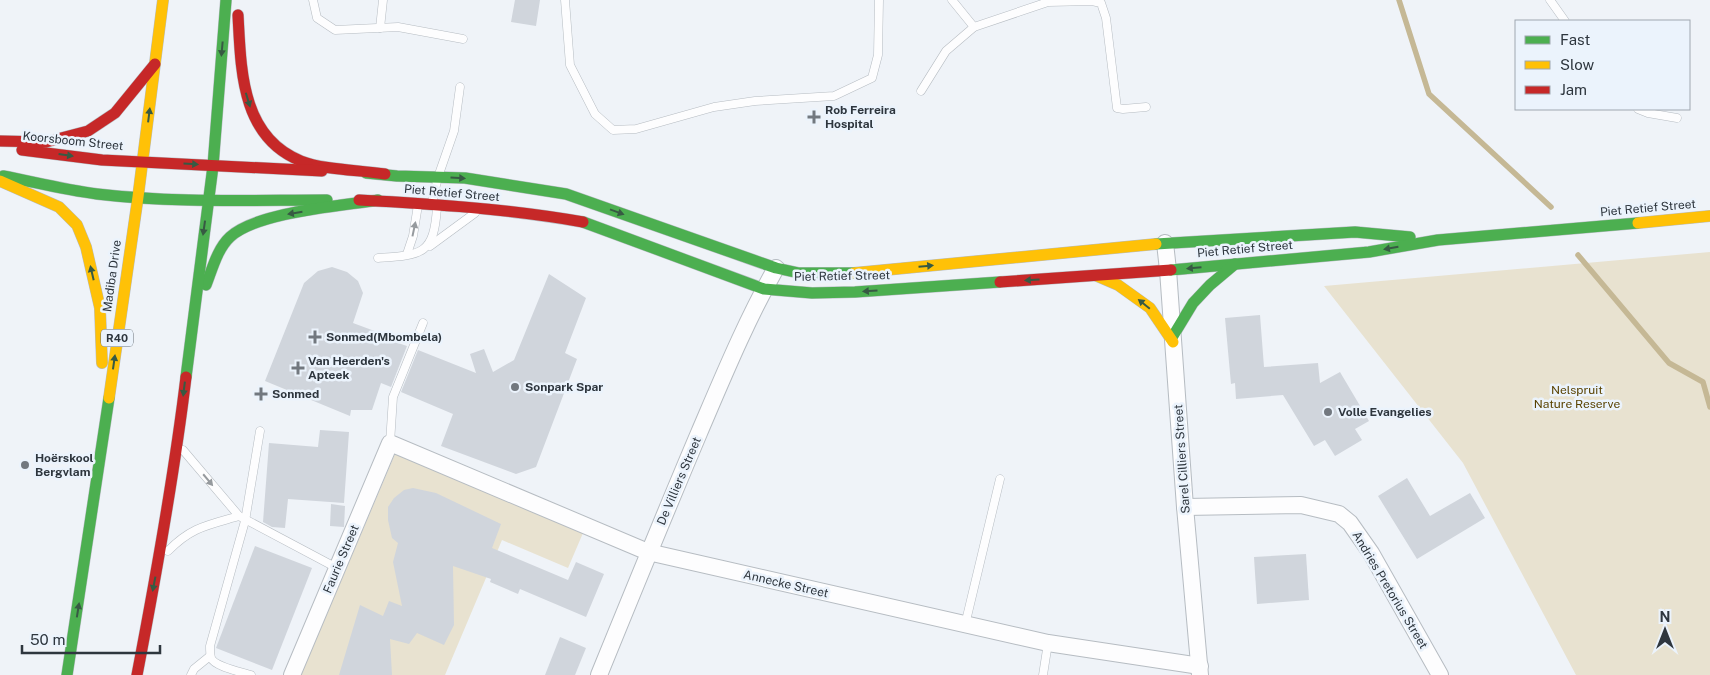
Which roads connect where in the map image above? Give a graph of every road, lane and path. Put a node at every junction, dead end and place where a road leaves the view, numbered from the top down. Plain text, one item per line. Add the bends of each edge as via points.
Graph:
1 (162, 0) edge
2 (226, 0) edge
3 (238, 0) edge
4 (313, 0) edge
5 (383, 0) edge
6 (564, 0) edge
7 (879, 0) edge
8 (952, 0) edge
9 (1550, 0) edge
10 (1564, 20) edge
11 (974, 27) junction
12 (380, 28) junction
13 (463, 40) dead end
14 (155, 64) junction
15 (460, 88) dead end
16 (921, 91) dead end
17 (1146, 107) dead end
18 (1640, 110) edge
19 (1677, 118) dead end
20 (0, 141) edge
21 (0, 147) edge
22 (143, 162) junction
23 (213, 166) junction
24 (385, 174) junction
25 (0, 175) edge
26 (438, 177) junction
27 (0, 181) edge
28 (138, 197) junction
29 (208, 200) junction
30 (378, 200) junction
31 (418, 204) junction
32 (434, 205) junction
33 (481, 209) junction
34 (1710, 216) edge
35 (1438, 240) junction
36 (1164, 243) junction
37 (425, 249) junction
38 (407, 254) junction
39 (378, 258) dead end
40 (1234, 264) junction
41 (776, 268) junction
42 (1168, 270) junction
43 (1096, 275) junction
44 (764, 289) junction
45 (192, 320) junction
46 (423, 323) dead end
47 (1173, 339) junction
48 (105, 426) junction
49 (260, 431) dead end
50 (390, 443) junction
51 (178, 444) junction
52 (1000, 479) dead end
53 (1185, 507) junction
54 (242, 519) junction
55 (648, 552) junction
56 (159, 559) junction
57 (337, 568) junction
58 (965, 624) junction
59 (1048, 643) junction
60 (210, 656) junction
61 (1200, 670) edge
62 (67, 675) edge
63 (137, 675) edge
64 (191, 675) edge
65 (251, 675) edge
66 (292, 675) edge
67 (599, 675) edge
68 (1043, 675) edge
69 (1440, 675) edge

1 - 14 street, Madiba Drive / R40
2 -> 23 street
3 -> 24 street via 243,84 253,117 275,146 304,162
4 - 12 lane via 316,18 335,30
5 - 12 lane
6 - 7 lane via 570,65 595,114 613,130 636,129 755,100 834,96 855,87 872,78 878,55
8 - 11 lane
9 - 10 lane
11 - 16 lane via 946,51
11 - 17 lane via 1048,2 1101,3 1106,18 1117,108
12 - 13 lane via 398,27
14 - 20 street via 115,113 88,131 46,142
22 -> 14 street, Madiba Drive / R40
15 - 26 lane via 454,132
18 - 19 lane
21 -> 22 street, Koorsboom Street
22 -> 23 street, Piet Retief Street
22 - 28 street, Madiba Drive / R40
23 - 24 street, Piet Retief Street
23 - 29 street
24 - 26 street, Piet Retief Street
25 - 28 street via 97,194
26 - 32 lane
26 -> 41 street, Piet Retief Street via 566,194
48 -> 27 street via 100,308 86,247 77,225 58,207
28 - 29 street, Piet Retief Street
48 -> 28 street, Madiba Drive / R40
29 - 30 street, Piet Retief Street
29 -> 45 street
30 - 31 street, Piet Retief Street
30 -> 45 street via 278,216 245,227 230,236 220,252
31 - 32 street, Piet Retief Street
38 -> 31 lane
32 - 33 street, Piet Retief Street
32 - 37 lane via 433,237
33 - 37 lane
33 - 44 street, Piet Retief Street via 540,214 589,223
34 - 35 street, Piet Retief Street
35 - 36 street, Piet Retief Street via 1356,232
35 -> 40 street, Piet Retief Street via 1369,252
41 -> 36 street, Piet Retief Street via 799,273 843,274
36 - 42 street, Sarel Cilliers Street
37 - 38 lane
38 - 39 lane
40 -> 42 street, Piet Retief Street
40 - 47 street via 1193,303
41 - 44 street, De Villiers Street
42 - 43 street, Piet Retief Street
42 - 47 street, Sarel Cilliers Street
43 -> 44 street, Piet Retief Street via 855,292
47 -> 43 street via 1150,308 1118,285
44 - 55 street, De Villiers Street
45 -> 51 street
46 - 50 lane via 393,398
47 - 53 street, Sarel Cilliers Street
62 -> 48 street, Madiba Drive / R40
49 - 54 lane
50 - 55 street, Annecke Street
50 - 57 street, Faurie Street
51 -> 54 lane
51 - 56 street
52 - 58 lane
53 - 61 street, Sarel Cilliers Street
53 - 69 street, Andries Pretorius Street via 1301,505 1339,514 1350,523 1371,553
54 - 56 lane via 204,525 178,540
54 - 57 lane
54 - 60 lane
55 - 58 street, Annecke Street
55 - 67 street, De Villiers Street
56 -> 63 street
57 - 66 street, Faurie Street
58 - 59 street, Annecke Street
59 - 61 street, Annecke Street
59 - 68 lane
60 - 64 lane
60 - 65 lane via 219,665

